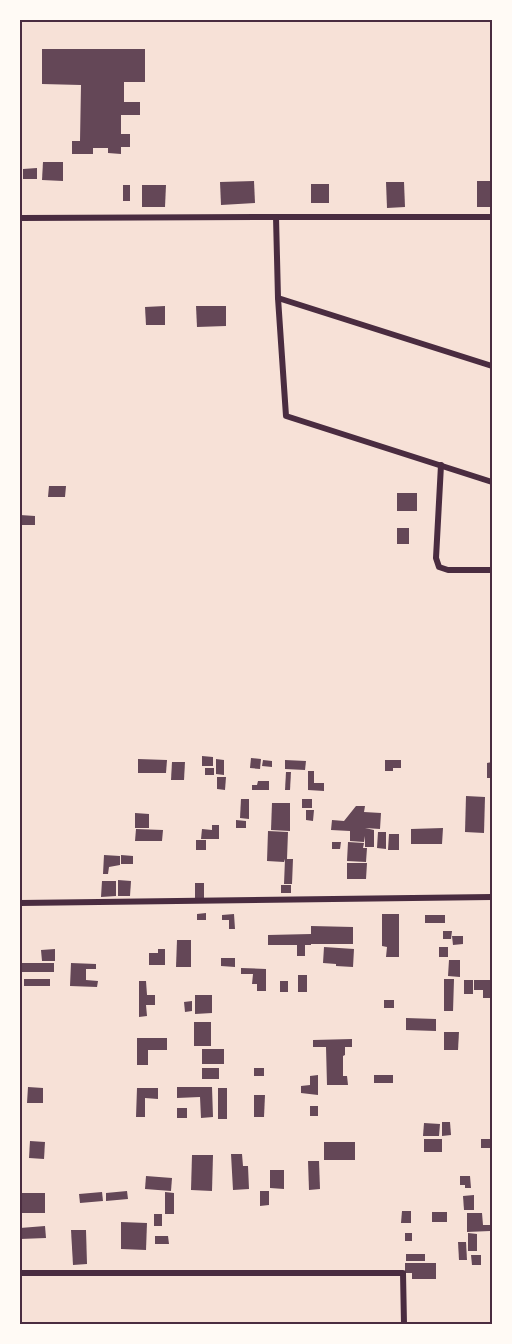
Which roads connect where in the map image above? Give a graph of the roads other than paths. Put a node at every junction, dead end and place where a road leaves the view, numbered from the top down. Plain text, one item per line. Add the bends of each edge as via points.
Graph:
1 (276, 217) junction
2 (492, 217) edge
3 (20, 218) edge
4 (278, 298) junction
5 (492, 366) edge
6 (441, 465) junction
7 (492, 482) edge
8 (492, 570) edge
9 (492, 897) edge
10 (20, 903) edge
11 (20, 1274) edge
12 (404, 1324) edge

1 - 2 street
1 - 3 street
1 - 4 street
4 - 5 street
4 - 6 street via 286,416
6 - 7 street
6 - 8 street via 436,558 439,567
9 - 10 street
11 - 12 street via 403,1273

